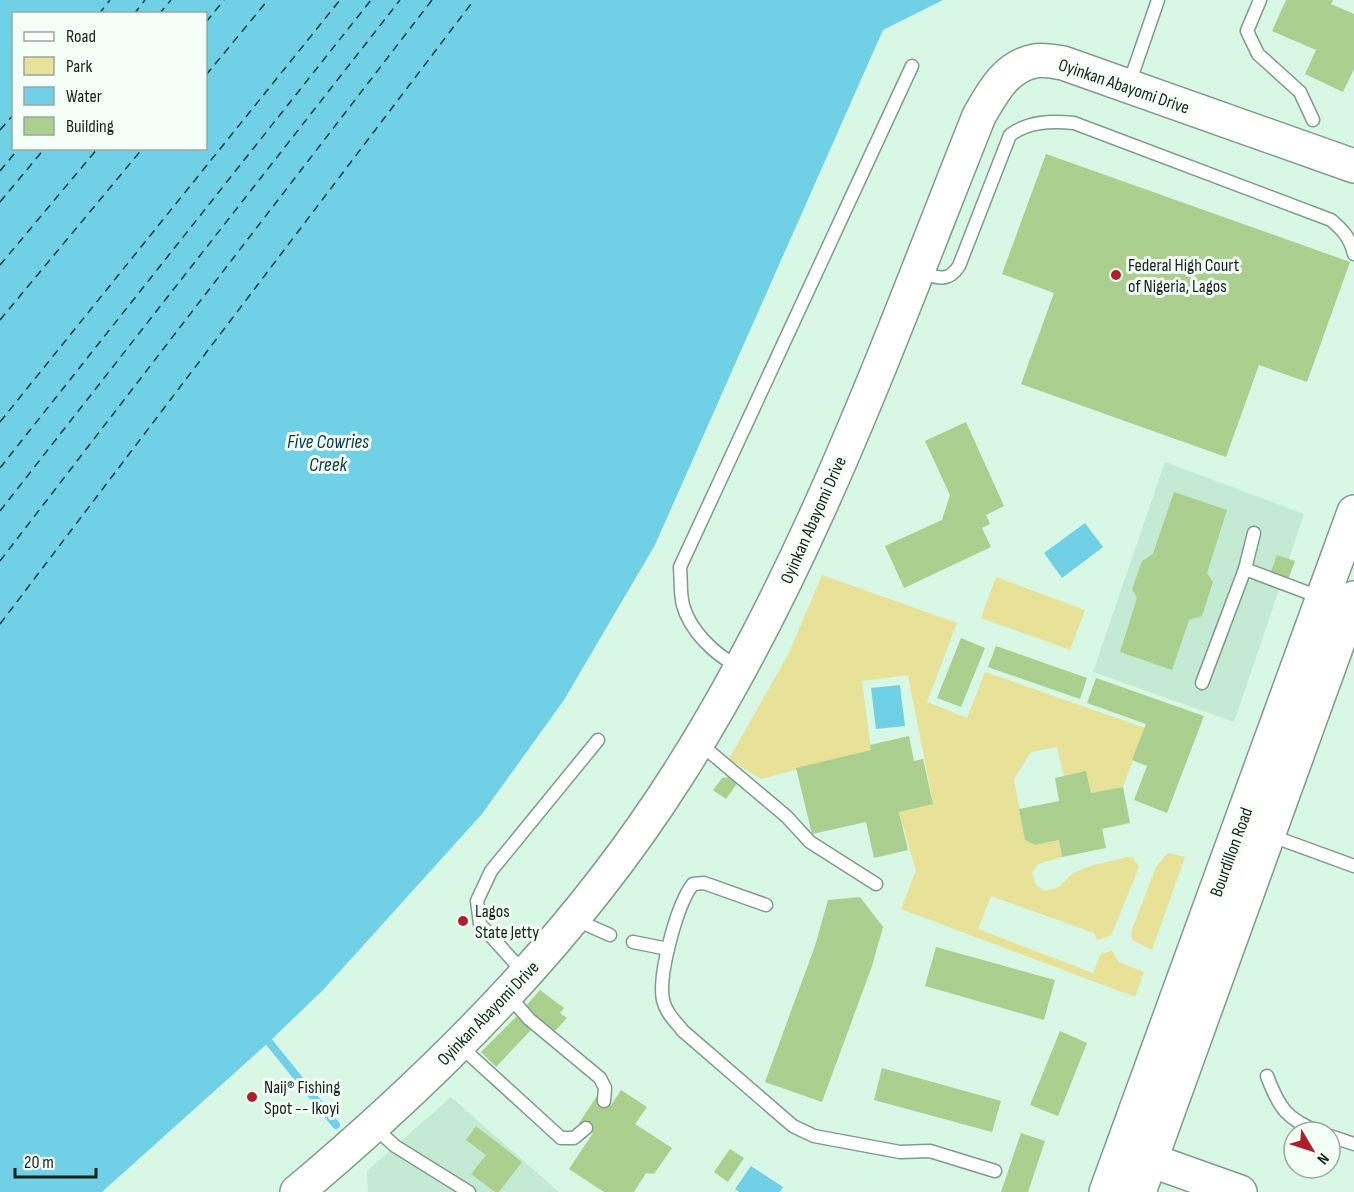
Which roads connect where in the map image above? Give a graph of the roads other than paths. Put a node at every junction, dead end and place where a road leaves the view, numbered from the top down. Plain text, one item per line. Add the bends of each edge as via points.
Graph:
1 (1158, 0) edge
2 (1260, 0) edge
3 (912, 66) dead end
4 (1128, 86) junction
5 (1313, 120) dead end
6 (1354, 166) edge
7 (1354, 254) edge
8 (917, 271) junction
9 (1354, 512) edge
10 (1254, 533) dead end
11 (1245, 569) junction
12 (1339, 598) edge
13 (740, 667) junction
14 (1202, 683) dead end
15 (598, 740) dead end
16 (697, 742) junction
17 (1268, 834) junction
18 (1354, 866) edge
19 (876, 884) dead end
20 (766, 905) dead end
21 (573, 918) junction
22 (610, 934) dead end
23 (633, 942) dead end
24 (668, 949) junction
25 (517, 985) junction
26 (458, 1045) junction
27 (1267, 1076) dead end
28 (603, 1101) dead end
29 (1296, 1120) edge
30 (372, 1125) junction
31 (586, 1128) dead end
32 (1150, 1160) junction
33 (995, 1171) dead end
34 (316, 1186) edge
35 (469, 1192) edge
36 (1106, 1192) edge
37 (1138, 1192) edge
38 (1240, 1192) edge

1 - 4 lane
2 - 5 lane via 1247,31 1258,54 1300,92
3 - 13 lane via 680,567 683,606 700,636 722,659
4 - 6 street, Oyinkan Abayomi Drive
4 - 8 street, Oyinkan Abayomi Drive via 1063,63 1035,60 1012,71 994,90 979,116
7 - 8 lane via 1351,241 1331,220 1074,123 1052,121 1022,126 1010,135 953,276 941,280
8 - 13 street, Oyinkan Abayomi Drive via 833,480 780,595
9 - 12 street, Bourdillon Road
10 - 11 lane
11 - 12 lane
11 - 14 lane
12 - 17 street, Bourdillon Road
12 - 36 street, Bourdillon Road
13 - 16 street, Oyinkan Abayomi Drive
15 - 25 lane via 491,871 477,901 480,924
16 - 19 lane via 810,842
16 - 21 street, Oyinkan Abayomi Drive via 677,777
17 - 18 lane
17 - 32 street, Bourdillon Road
20 - 24 lane via 704,883 693,884 683,896
21 - 22 lane
21 - 25 street, Oyinkan Abayomi Drive
23 - 24 lane
24 - 33 lane via 663,998 669,1015 794,1126 814,1136 900,1152 930,1151
25 - 26 street, Oyinkan Abayomi Drive
25 - 28 lane via 529,1019 600,1078 605,1088
26 - 30 street, Oyinkan Abayomi Drive
26 - 31 lane via 561,1138 574,1138
27 - 29 lane via 1276,1100
30 - 34 street, Oyinkan Abayomi Drive
30 - 35 lane via 395,1146
32 - 37 street, Bourdillon Road
32 - 38 street

